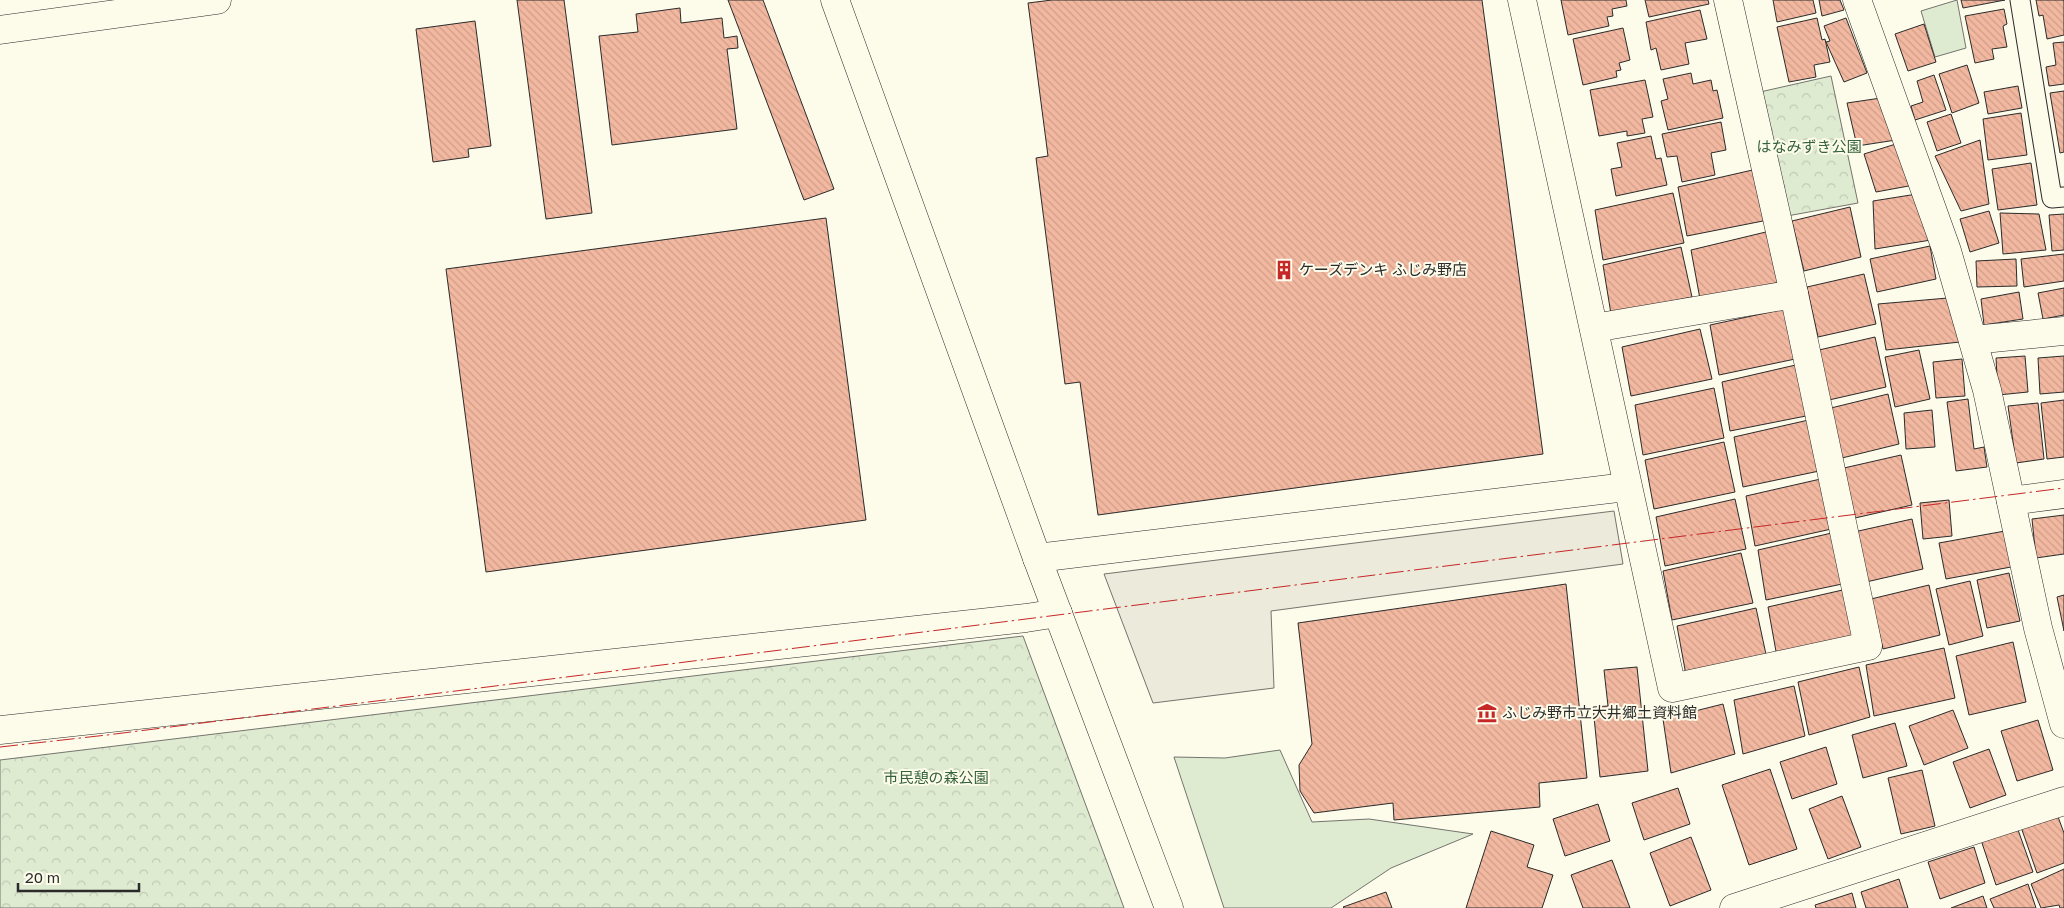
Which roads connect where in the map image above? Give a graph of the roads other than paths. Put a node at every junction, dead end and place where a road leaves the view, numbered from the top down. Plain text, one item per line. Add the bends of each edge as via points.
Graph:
1 (217, 0) edge
2 (835, 0) edge
3 (1522, 0) edge
4 (1728, 0) edge
5 (1857, 0) edge
6 (2020, 0) edge
7 (0, 30) edge
8 (2064, 197) edge
9 (1794, 294) junction
10 (1594, 328) junction
11 (2064, 331) edge
12 (1973, 340) junction
13 (1626, 487) junction
14 (2064, 494) edge
15 (2011, 501) junction
16 (1037, 558) junction
17 (1058, 613) junction
18 (2064, 724) edge
19 (0, 730) edge
20 (2064, 801) edge
21 (1169, 908) edge
22 (1734, 908) edge

1 - 7 street
2 - 16 street
3 - 10 street
4 - 9 street
5 - 12 street via 1947,251
6 - 8 lane via 2052,198
9 - 10 street
9 - 13 street via 1868,646 1672,688
10 - 13 street
11 - 12 street
12 - 15 street
13 - 16 street
14 - 15 street
15 - 18 street via 2038,628
16 - 17 street
17 - 19 street
17 - 21 street
20 - 22 street

